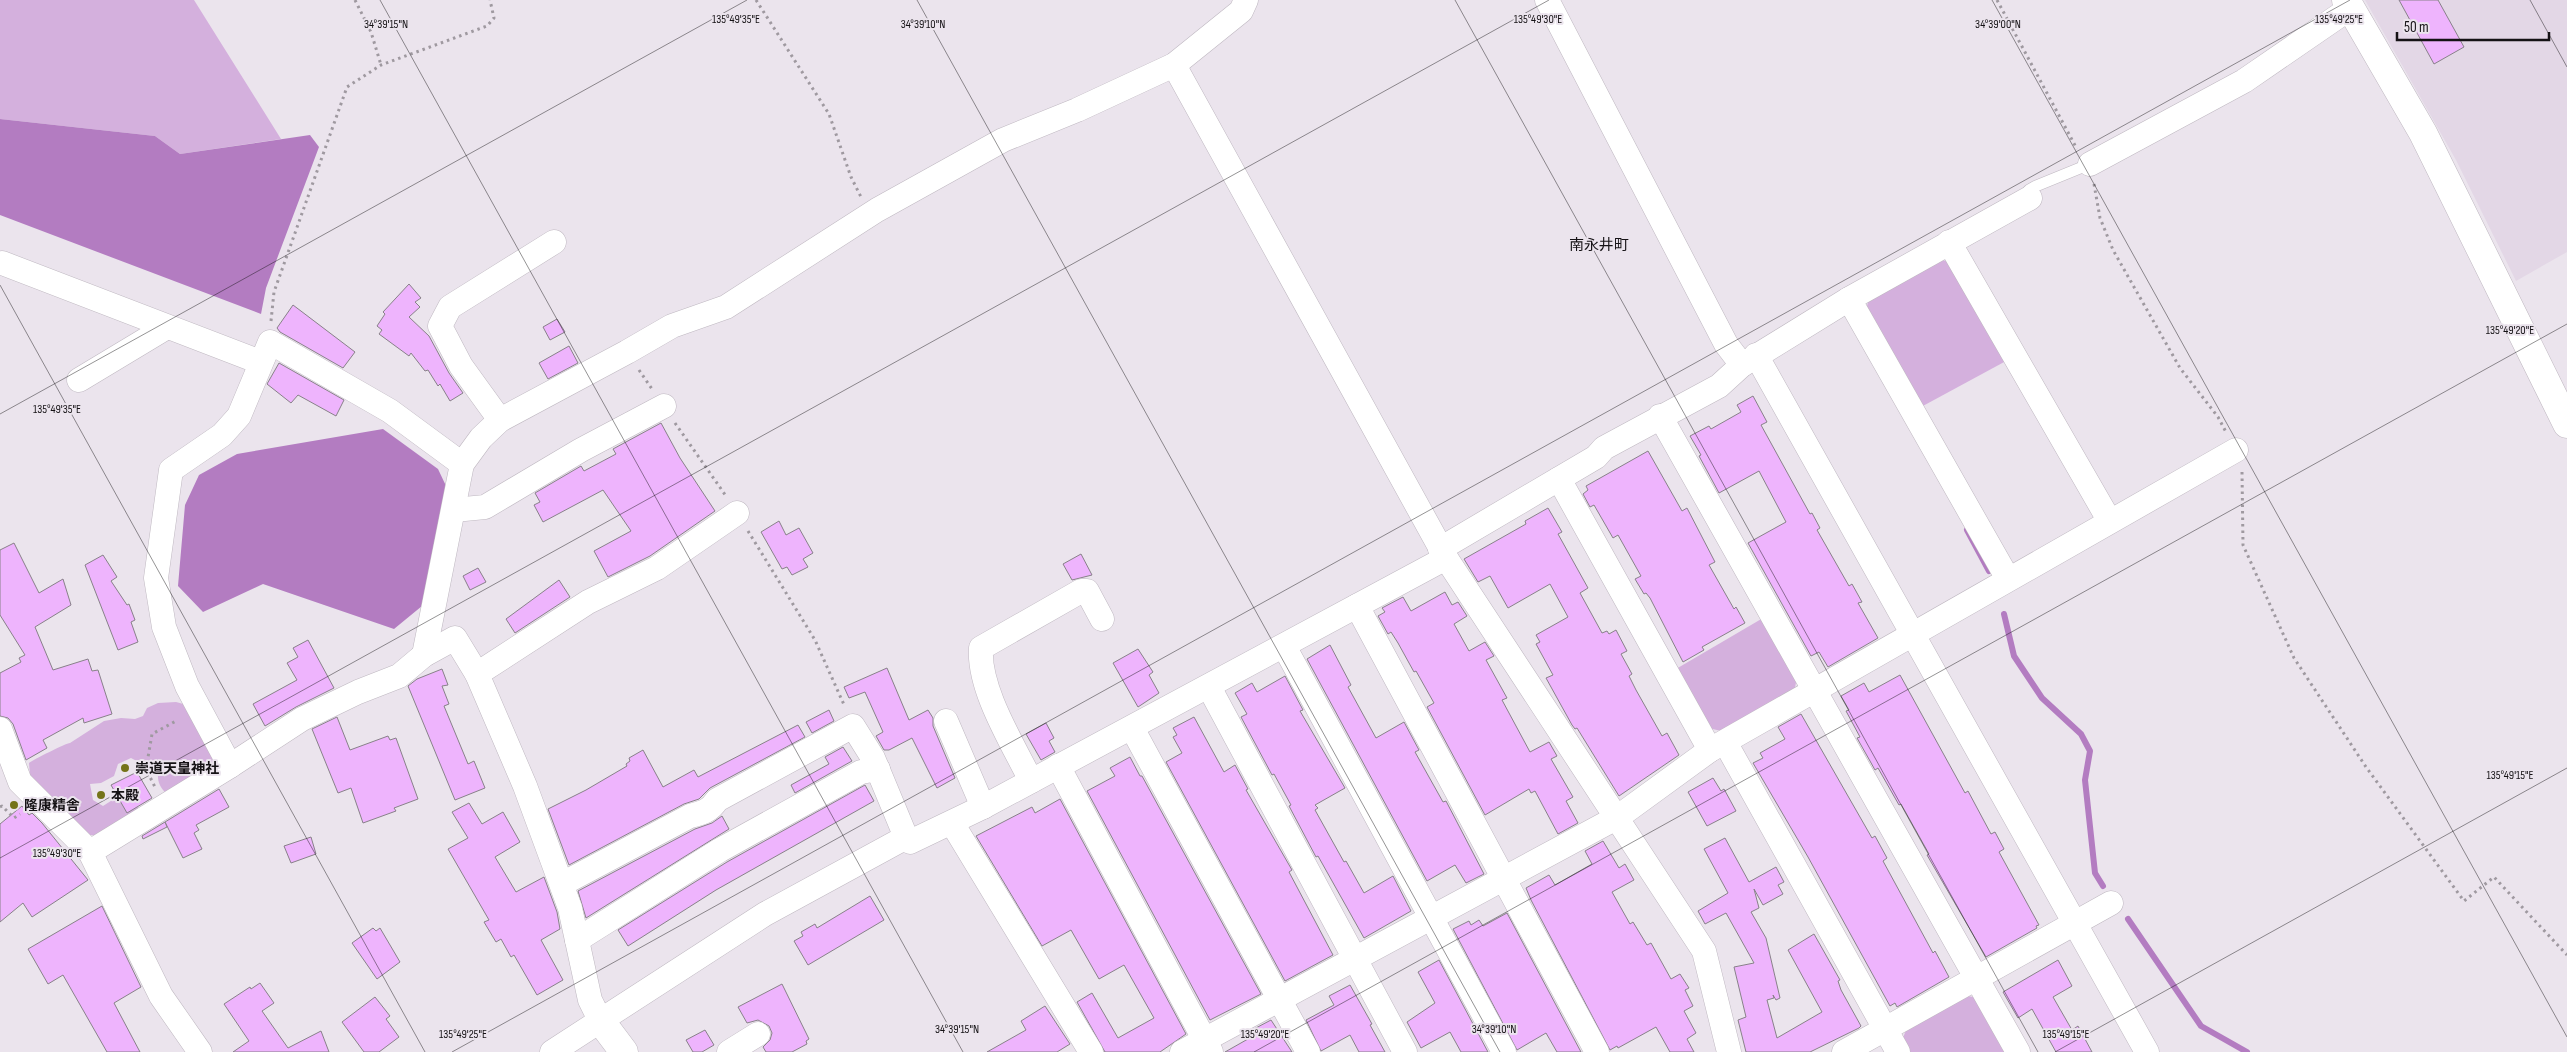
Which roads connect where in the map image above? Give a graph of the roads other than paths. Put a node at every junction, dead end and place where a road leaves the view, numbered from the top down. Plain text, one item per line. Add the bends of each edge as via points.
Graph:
1 (1246, 0) edge
2 (1547, 0) edge
3 (2343, 8) edge
4 (1174, 65) junction
5 (2088, 165) joint
6 (2030, 198) joint
7 (554, 242) dead end
8 (1949, 242) junction
9 (2, 263) dead end
10 (1849, 299) junction
11 (167, 327) junction
12 (1749, 360) junction
13 (260, 362) junction
14 (79, 380) dead end
15 (664, 406) dead end
16 (1660, 416) junction
17 (500, 420) junction
18 (2567, 424) edge
19 (2236, 450) road end
20 (462, 464) junction
21 (1559, 479) junction
22 (454, 510) junction
23 (737, 513) dead end
24 (2109, 520) junction
25 (1443, 553) junction
26 (2008, 579) junction
27 (1357, 606) junction
28 (1102, 619) dead end
29 (1913, 636) junction
30 (1284, 646) junction
31 (424, 655) junction
32 (477, 674) junction
33 (1209, 687) junction
34 (1815, 690) junction
35 (946, 721) dead end
36 (1132, 728) junction
37 (0, 729) edge
38 (1717, 746) junction
39 (230, 766) junction
40 (1058, 766) junction
41 (878, 769) junction
42 (1031, 781) junction
43 (984, 807) junction
44 (1618, 817) junction
45 (952, 822) junction
46 (905, 835) junction
47 (90, 852) junction
48 (1505, 879) junction
49 (562, 884) junction
50 (2111, 903) dead end
51 (1432, 918) junction
52 (2075, 923) junction
53 (577, 940) junction
54 (1355, 959) junction
55 (1976, 978) junction
56 (1279, 999) junction
57 (600, 1020) junction
58 (1886, 1029) junction
59 (758, 1034) dead end
60 (1208, 1046) edge
61 (200, 1052) edge
62 (552, 1052) edge
63 (624, 1052) edge
64 (729, 1052) edge
65 (1090, 1052) edge
66 (1182, 1052) edge
67 (1308, 1052) edge
68 (1405, 1052) edge
69 (1504, 1052) edge
70 (1597, 1052) edge
71 (1729, 1052) edge
72 (1844, 1052) edge
73 (1898, 1052) edge
74 (2018, 1052) edge
75 (2147, 1052) edge

1 - 4 street via 1241,11
2 - 12 street via 1726,344
3 - 5 street via 2244,81
3 - 18 street via 2423,133
4 - 17 street via 1003,140 869,214 726,307 672,326
4 - 25 street
5 - 6 lane via 2036,186 2029,190
6 - 8 street
7 - 17 street via 450,306 440,326 461,366
8 - 10 street
8 - 24 street
9 - 11 street
10 - 12 street
10 - 26 street
11 - 13 street
11 - 14 street
12 - 16 street via 1719,386
12 - 29 street
13 - 20 street via 270,342 390,412
13 - 39 street via 239,416 222,435 171,470 156,578 164,627 187,686
15 - 22 street via 485,507
16 - 21 street
16 - 34 street
17 - 20 street via 481,438
19 - 24 street
20 - 22 street
21 - 25 street
21 - 38 street
22 - 31 street
23 - 32 street via 657,568 588,602
24 - 26 street
25 - 27 street
25 - 44 street
26 - 29 street
27 - 30 street
27 - 48 street
28 - 42 street via 1087,591 1081,591 981,648 984,681
29 - 34 street
29 - 52 street
30 - 33 street
30 - 51 street
31 - 32 street via 455,638
31 - 39 street via 399,676 302,719
32 - 49 street
33 - 36 street
33 - 54 street
34 - 38 street
34 - 55 street
35 - 43 street
36 - 40 street
36 - 56 street
37 - 47 street via 20,782
38 - 44 street
38 - 58 street
39 - 47 street
40 - 42 street
40 - 60 street
41 - 46 street
41 - 49 street via 853,726 717,800 712,808 690,816
41 - 53 street via 862,772 748,834
42 - 43 street
43 - 45 street
44 - 48 street
44 - 71 street via 1704,951
45 - 46 street via 910,842
45 - 65 street
46 - 57 street via 765,914
47 - 61 street via 161,996
48 - 51 street
48 - 70 street
49 - 53 street
50 - 52 street
51 - 54 street
51 - 69 street
52 - 55 street
52 - 75 street
53 - 57 street via 590,1000
54 - 56 street
54 - 68 street
55 - 58 street
55 - 74 street
56 - 60 street
56 - 67 street
57 - 62 street
57 - 63 street
58 - 72 street
58 - 73 street
59 - 64 street
60 - 66 street

